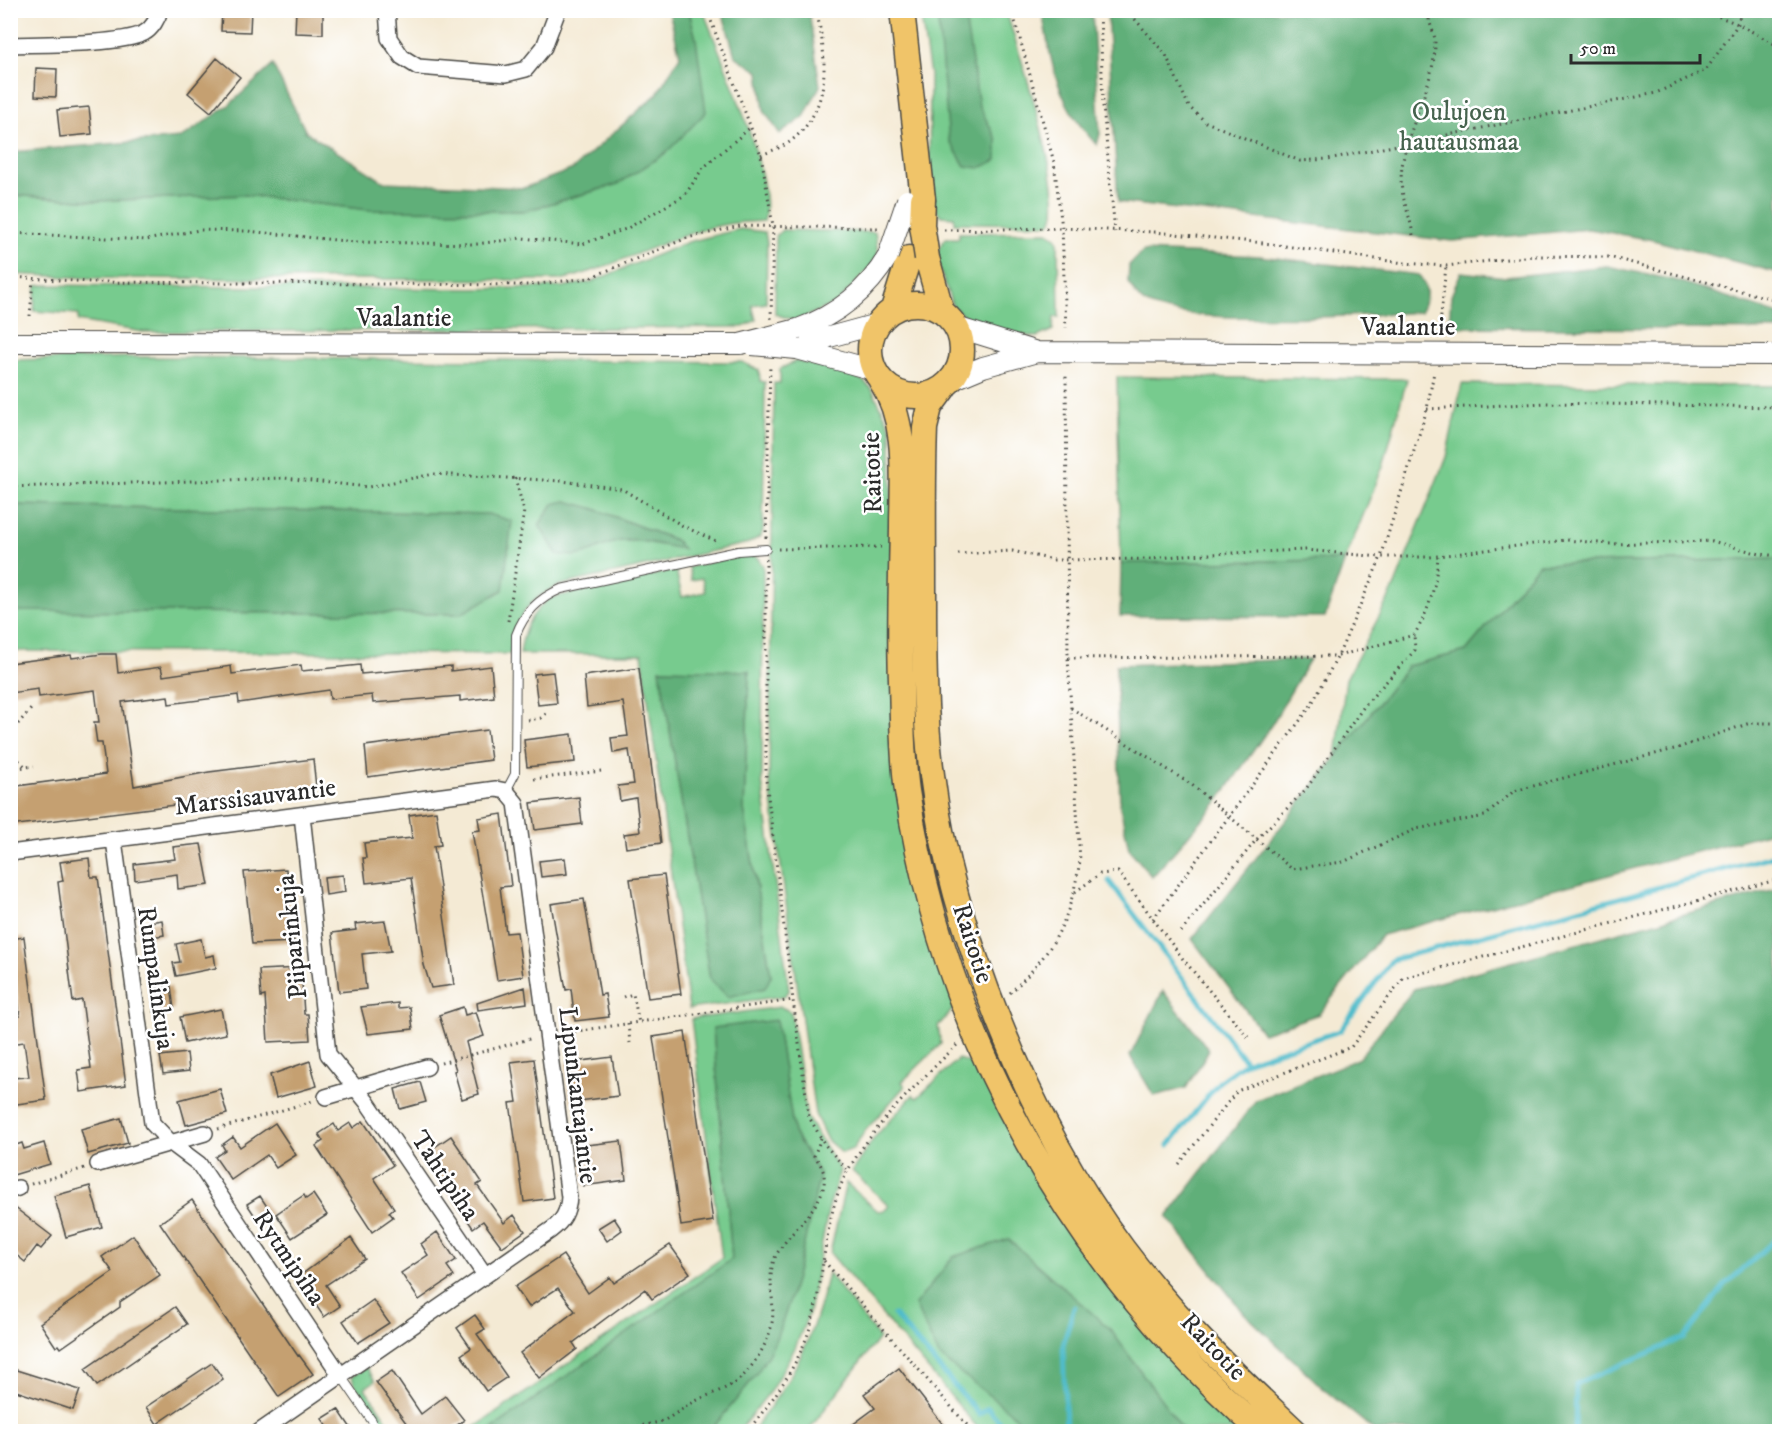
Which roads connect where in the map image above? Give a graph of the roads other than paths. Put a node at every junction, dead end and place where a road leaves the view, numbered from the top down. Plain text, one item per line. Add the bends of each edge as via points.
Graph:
1 (160, 10) edge
2 (387, 10) edge
3 (558, 10) edge
4 (902, 10) edge
5 (10, 45) edge
6 (908, 257) junction
7 (885, 317) junction
8 (949, 320) junction
9 (10, 343) edge
10 (740, 344) junction
11 (797, 349) junction
12 (1037, 352) junction
13 (1779, 355) edge
14 (877, 376) junction
15 (948, 384) junction
16 (766, 549) road end
17 (506, 791) junction
18 (302, 815) junction
19 (114, 840) junction
20 (10, 853) edge
21 (328, 1054) joint
22 (427, 1067) road end
23 (356, 1088) junction
24 (326, 1097) road end
25 (152, 1123) joint
26 (205, 1133) road end
27 (171, 1143) junction
28 (98, 1164) road end
29 (485, 1275) junction
30 (341, 1376) junction
31 (372, 1421) dead end
32 (259, 1431) edge
33 (1262, 1431) edge
34 (1296, 1431) edge

1 - 5 street via 145,33 110,40
2 - 3 street via 388,38 402,57 417,67 506,74 526,69 544,47
4 - 6 main road via 918,162
6 - 7 main road
6 - 8 main road
6 - 10 street, bridge via 842,308 798,329
7 - 8 main road via 913,304 923,304
7 - 11 street, Vaalantie
7 - 14 main road via 870,347
8 - 12 street, Vaalantie
8 - 15 main road via 961,338 962,360
9 - 10 street, Vaalantie
10 - 11 street, Vaalantie, bridge
11 - 14 street, Vaalantie
12 - 13 street, Vaalantie
12 - 15 street, Vaalantie via 983,368
14 - 15 main road via 889,389 912,397 934,393
14 - 33 main road, Raitotie via 893,402 902,464 901,678 907,789 924,878 949,968 1011,1114 1059,1199 1104,1263 1159,1330 1229,1403
15 - 34 main road, Raitotie via 930,407 925,428 926,699 932,776 951,876 984,979 1032,1097 1078,1183 1123,1250 1246,1386
16 - 17 lane via 738,551 561,589 537,603 516,635 515,774
17 - 18 street, Marssisauvantie via 496,789
17 - 29 street, Lipunkantajantie via 516,803 569,1197 564,1218
18 - 19 street, Marssisauvantie
18 - 21 street, Piiparinkuja
19 - 20 street, Marssisauvantie
19 - 25 street, Rumpalinkuja
21 - 23 street, Tahtipiha
22 - 23 street
23 - 24 street
23 - 29 street, Tahtipiha
25 - 27 street, Rytmipiha
26 - 27 street
27 - 28 street
27 - 30 street, Rytmipiha via 199,1164
29 - 30 street, Lipunkantajantie
30 - 31 lane
30 - 32 street, Lipunkantajantie

